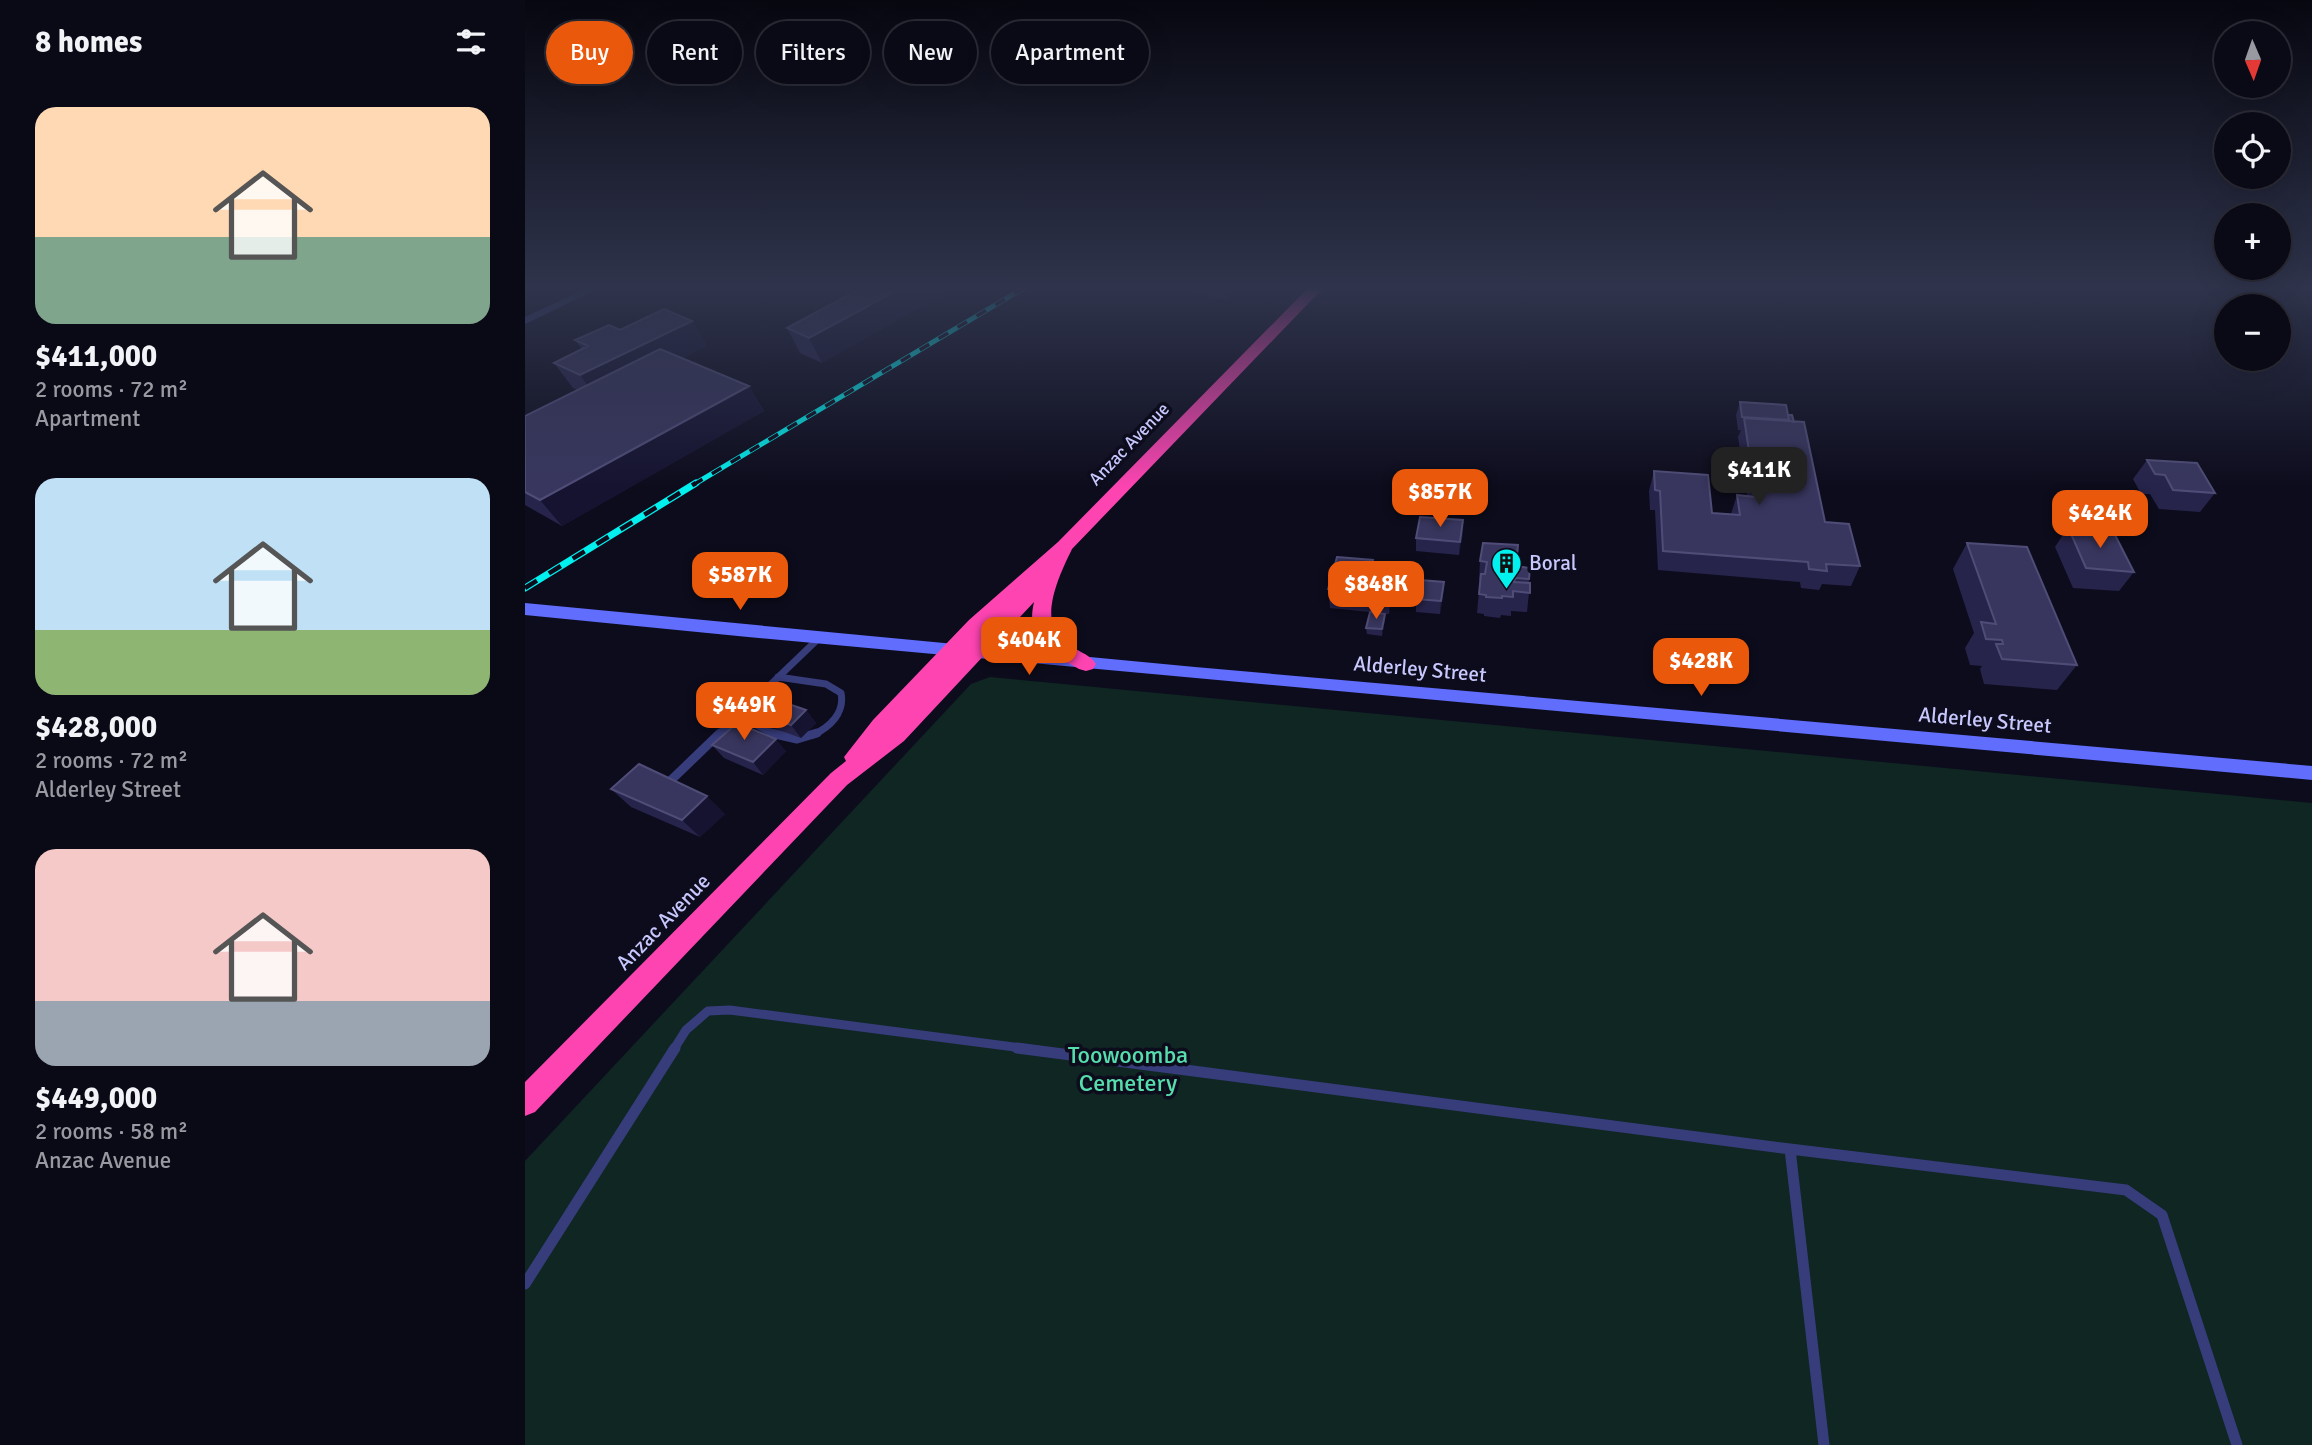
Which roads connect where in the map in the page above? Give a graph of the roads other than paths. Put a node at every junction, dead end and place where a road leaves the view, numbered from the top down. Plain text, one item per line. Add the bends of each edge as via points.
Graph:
1 (1252, 353) edge
2 (1064, 546) junction
3 (1054, 567) junction
4 (525, 609) edge
5 (819, 638) junction
6 (951, 650) junction
7 (975, 653) junction
8 (1086, 664) junction
9 (778, 677) junction
10 (738, 715) junction
11 (2312, 773) edge
12 (839, 779) junction
13 (665, 786) edge
14 (525, 1102) edge
15 (1790, 1149) junction
16 (525, 1283) edge
17 (1824, 1445) edge
18 (2237, 1445) edge

1 - 2 highway, Anzac Avenue
2 - 3 highway, Anzac Avenue
2 - 6 highway, Anzac Avenue via 1032,570
3 - 7 highway, Anzac Avenue
3 - 8 highway via 1040,626 1053,647
4 - 5 street, Alderley Street
5 - 6 street, Alderley Street
5 - 9 lane
6 - 7 street, Alderley Street
6 - 12 highway, Anzac Avenue via 876,728
7 - 8 street, Alderley Street
7 - 12 highway, Anzac Avenue via 896,735
8 - 11 street, Alderley Street
9 - 10 lane
9 - 10 lane via 826,684 841,693 840,712 805,740 771,733
10 - 13 lane
12 - 14 highway, Anzac Avenue
15 - 16 lane via 758,1013 708,1011 686,1030
15 - 17 lane
15 - 18 lane via 2126,1190 2162,1215

